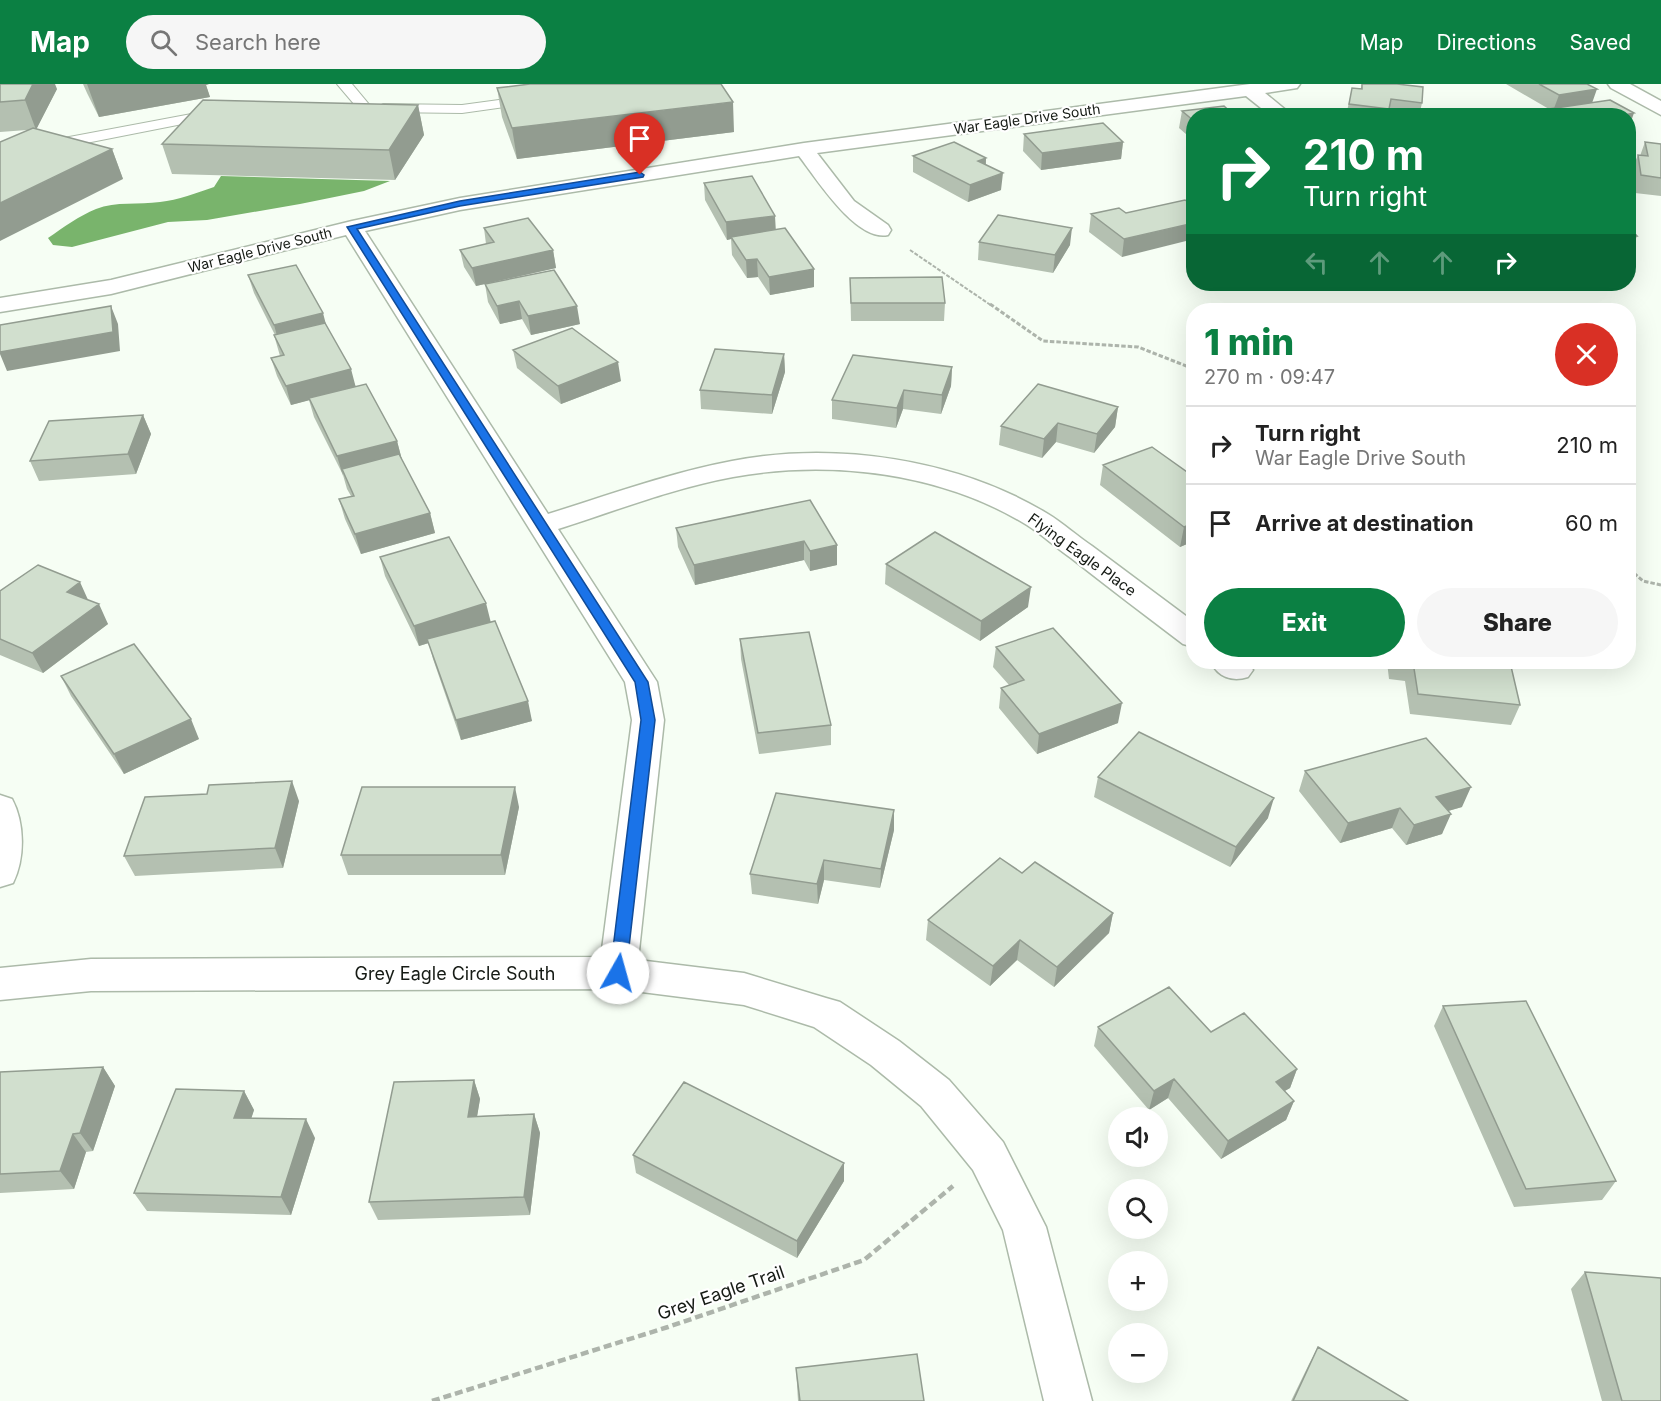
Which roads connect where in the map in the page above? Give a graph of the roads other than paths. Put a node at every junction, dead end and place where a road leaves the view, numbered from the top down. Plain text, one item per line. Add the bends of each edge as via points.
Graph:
1 (344, 84) edge
2 (1291, 84) edge
3 (1617, 84) edge
4 (1250, 90) junction
5 (544, 97) edge
6 (365, 108) junction
7 (1274, 108) edge
8 (1661, 109) edge
9 (320, 110) edge
10 (230, 112) edge
11 (804, 149) junction
12 (0, 155) edge
13 (352, 227) junction
14 (880, 230) road end
15 (0, 305) edge
16 (540, 525) junction
17 (1186, 632) edge
18 (0, 808) edge
19 (0, 873) edge
20 (618, 973) junction
21 (0, 984) edge
22 (1068, 1401) edge

1 - 6 lane
2 - 4 street, War Eagle Drive South
3 - 8 street
4 - 7 street
4 - 11 street, War Eagle Drive South
5 - 6 lane via 462,109
6 - 9 lane
10 - 12 lane
11 - 13 street, War Eagle Drive South via 460,204
11 - 14 street via 847,205
13 - 15 street, War Eagle Drive South via 111,287
13 - 16 street
16 - 17 street, Flying Eagle Place via 734,469 836,462 890,468 942,479 992,496 1038,520
16 - 20 street via 641,682 648,720
18 - 19 street via 5,851
20 - 21 street, Grey Eagle Circle South via 91,975
20 - 22 street, Grey Eagle Circle South via 744,989 826,1014 885,1053 934,1093 988,1156 1024,1227

